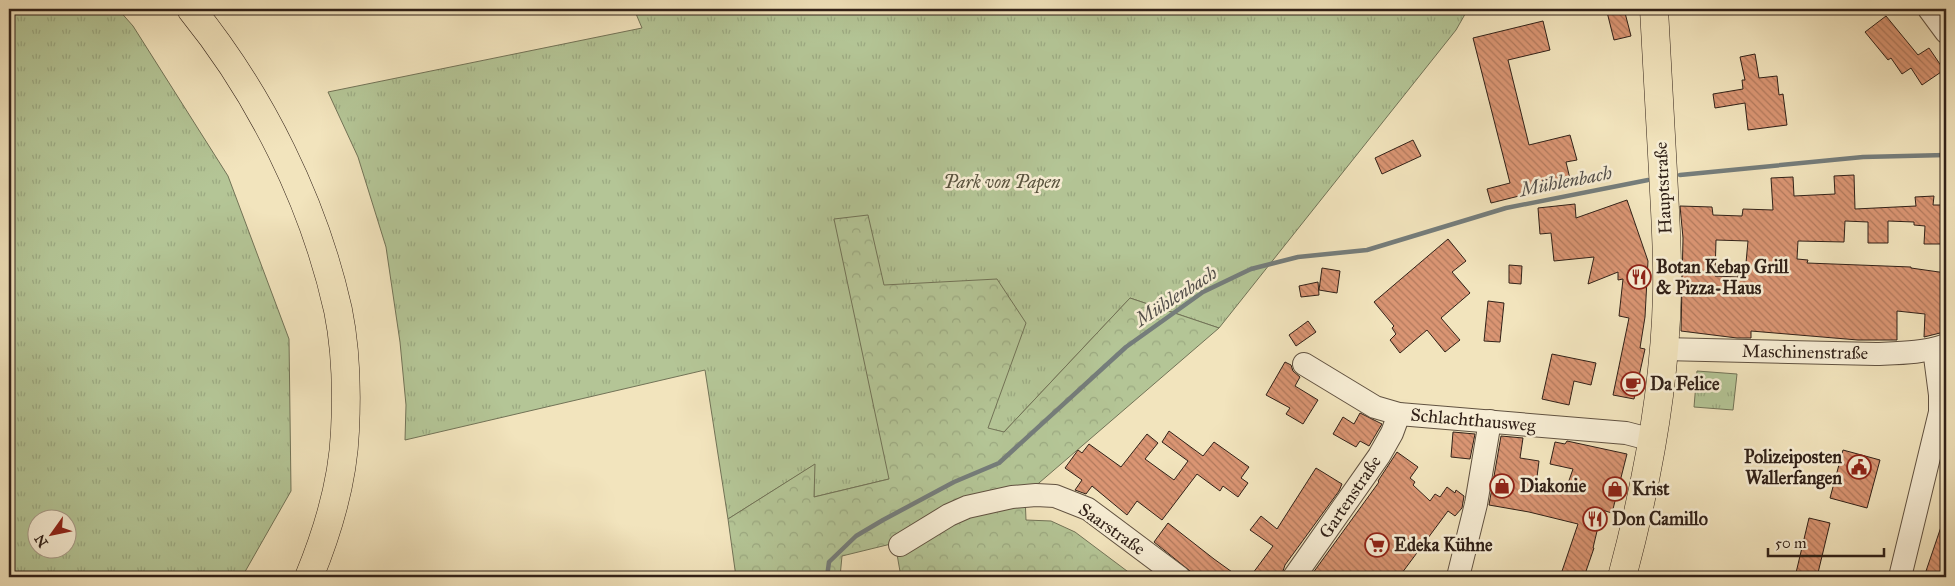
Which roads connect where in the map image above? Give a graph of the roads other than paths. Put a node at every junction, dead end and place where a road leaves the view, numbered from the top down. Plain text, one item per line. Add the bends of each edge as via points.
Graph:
1 (191, 9) edge
2 (213, 9) edge
3 (1654, 9) edge
4 (1929, 9) edge
5 (1946, 32) edge
6 (1940, 347) edge
7 (1663, 349) junction
8 (1304, 364) dead end
9 (1399, 414) junction
10 (1490, 421) junction
11 (1653, 440) junction
12 (1643, 485) junction
13 (900, 545) dead end
14 (309, 577) edge
15 (328, 577) edge
16 (1179, 577) edge
17 (1294, 577) edge
18 (1458, 577) edge
19 (1608, 577) edge
20 (1622, 577) edge
21 (1900, 577) edge

1 - 14 main road via 240,78 302,194 322,250 338,311 345,361 345,432 337,494
2 - 15 main road via 255,69 318,187 339,245 355,307 362,360 363,433 354,497
3 - 7 main road, Hauptstraße via 1666,244
4 - 5 street
6 - 7 street, Maschinenstraße via 1876,354
6 - 21 street via 1940,412
7 - 11 main road, Hauptstraße
8 - 9 street, Schlachthausweg via 1375,407
9 - 10 street, Schlachthausweg
9 - 17 street, Gartenstraße via 1378,456
10 - 11 street, Schlachthausweg via 1626,433
10 - 18 street via 1476,504
11 - 12 main road, Hauptstraße
12 - 19 main road, Hauptstraße via 1627,514
12 - 20 main road, Hauptstraße
13 - 16 street, Saarstraße via 967,507 1012,497 1055,496 1088,509

